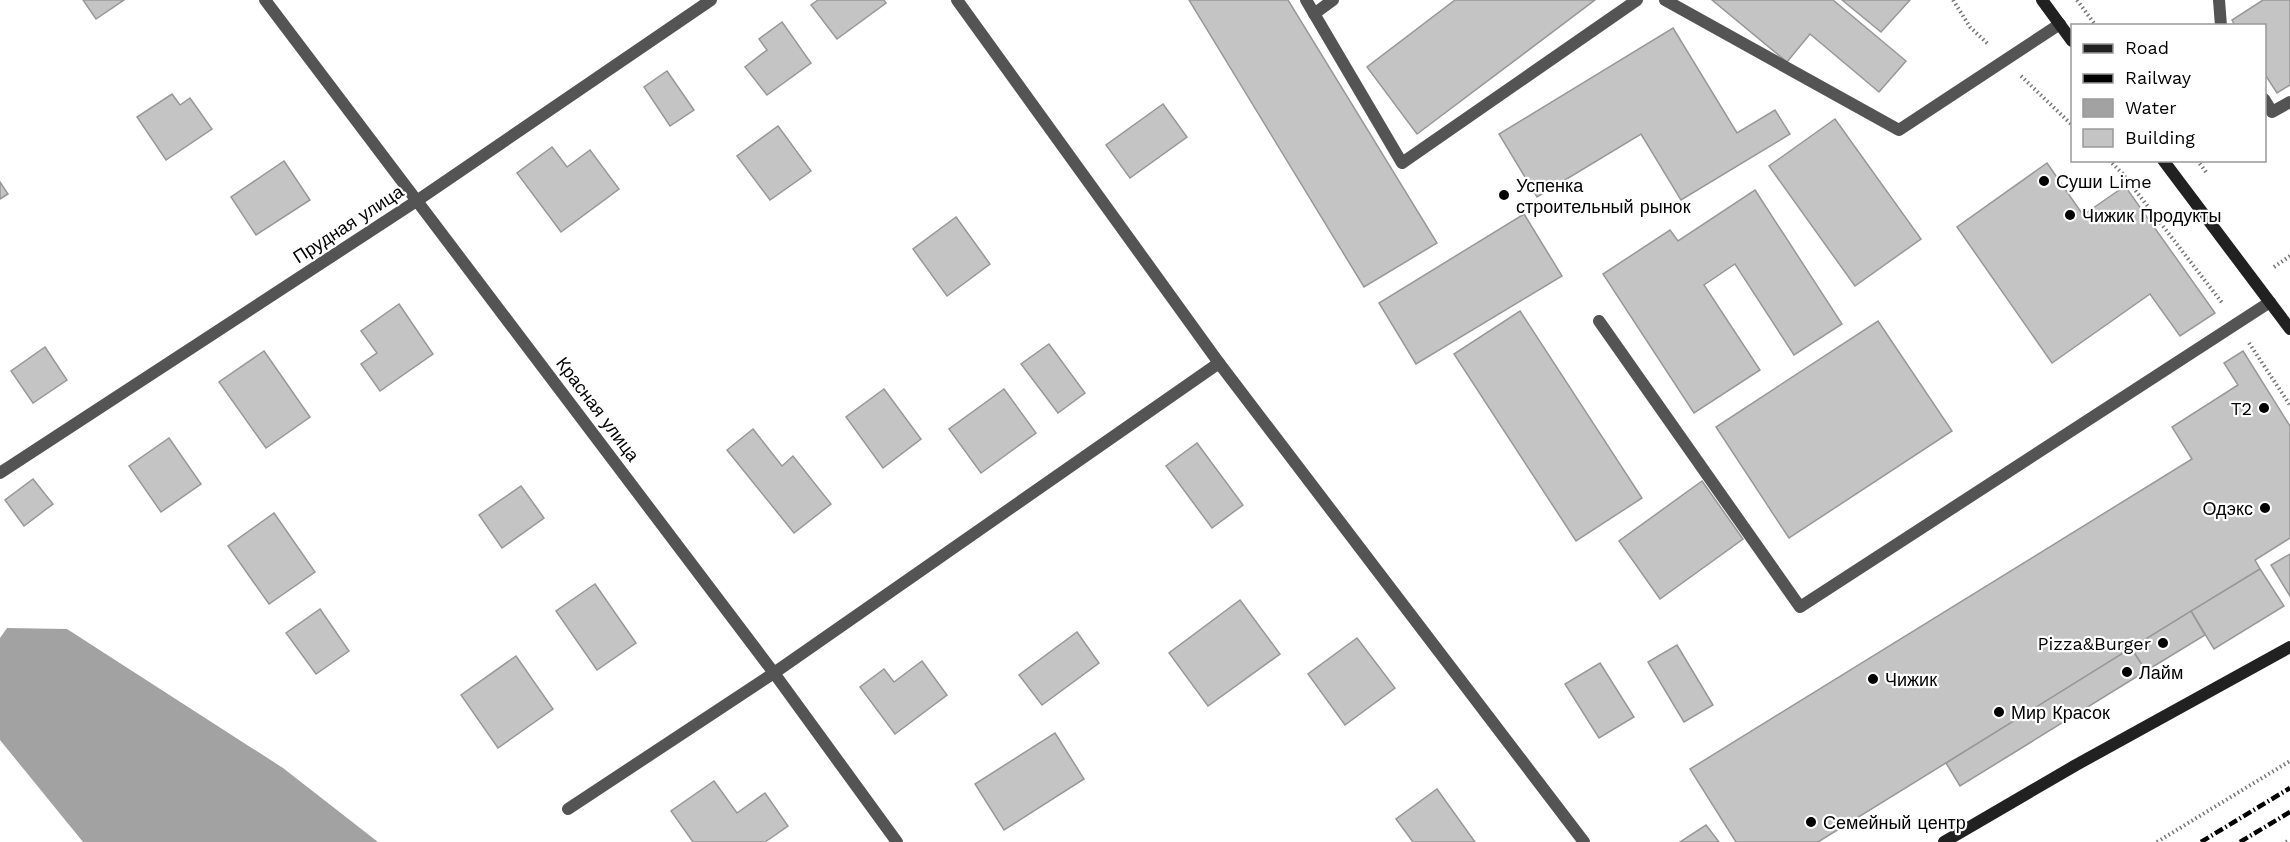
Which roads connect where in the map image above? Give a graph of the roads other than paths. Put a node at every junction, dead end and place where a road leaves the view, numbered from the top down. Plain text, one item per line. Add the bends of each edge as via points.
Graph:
1 (265, 0) edge
2 (711, 0) edge
3 (957, 0) edge
4 (1306, 0) edge
5 (1333, 0) edge
6 (1637, 0) edge
7 (1665, 0) edge
8 (2042, 0) edge
9 (2219, 0) edge
10 (1314, 14) junction
11 (2060, 24) junction
12 (2221, 24) edge
13 (2071, 38) edge
14 (2266, 101) edge
15 (2290, 102) edge
16 (2165, 162) edge
17 (418, 200) junction
18 (2270, 302) junction
19 (1599, 321) dead end
20 (2290, 328) edge
21 (1219, 363) junction
22 (0, 472) edge
23 (2290, 647) edge
24 (774, 673) junction
25 (568, 809) dead end
26 (897, 842) edge
27 (1584, 842) edge
28 (1944, 842) edge

1 - 17 street, Красная улица
2 - 17 street, Прудная улица
3 - 21 street
4 - 10 street
5 - 10 street
6 - 10 street via 1402,163
7 - 11 street via 1899,130
8 - 11 street
9 - 12 street
11 - 13 street
14 - 15 street via 2272,112
16 - 18 street
17 - 22 street, Прудная улица
17 - 24 street, Красная улица
18 - 19 street via 1800,607
18 - 20 street
21 - 24 street
21 - 27 street
23 - 28 street
24 - 25 street
24 - 26 street, Красная улица

